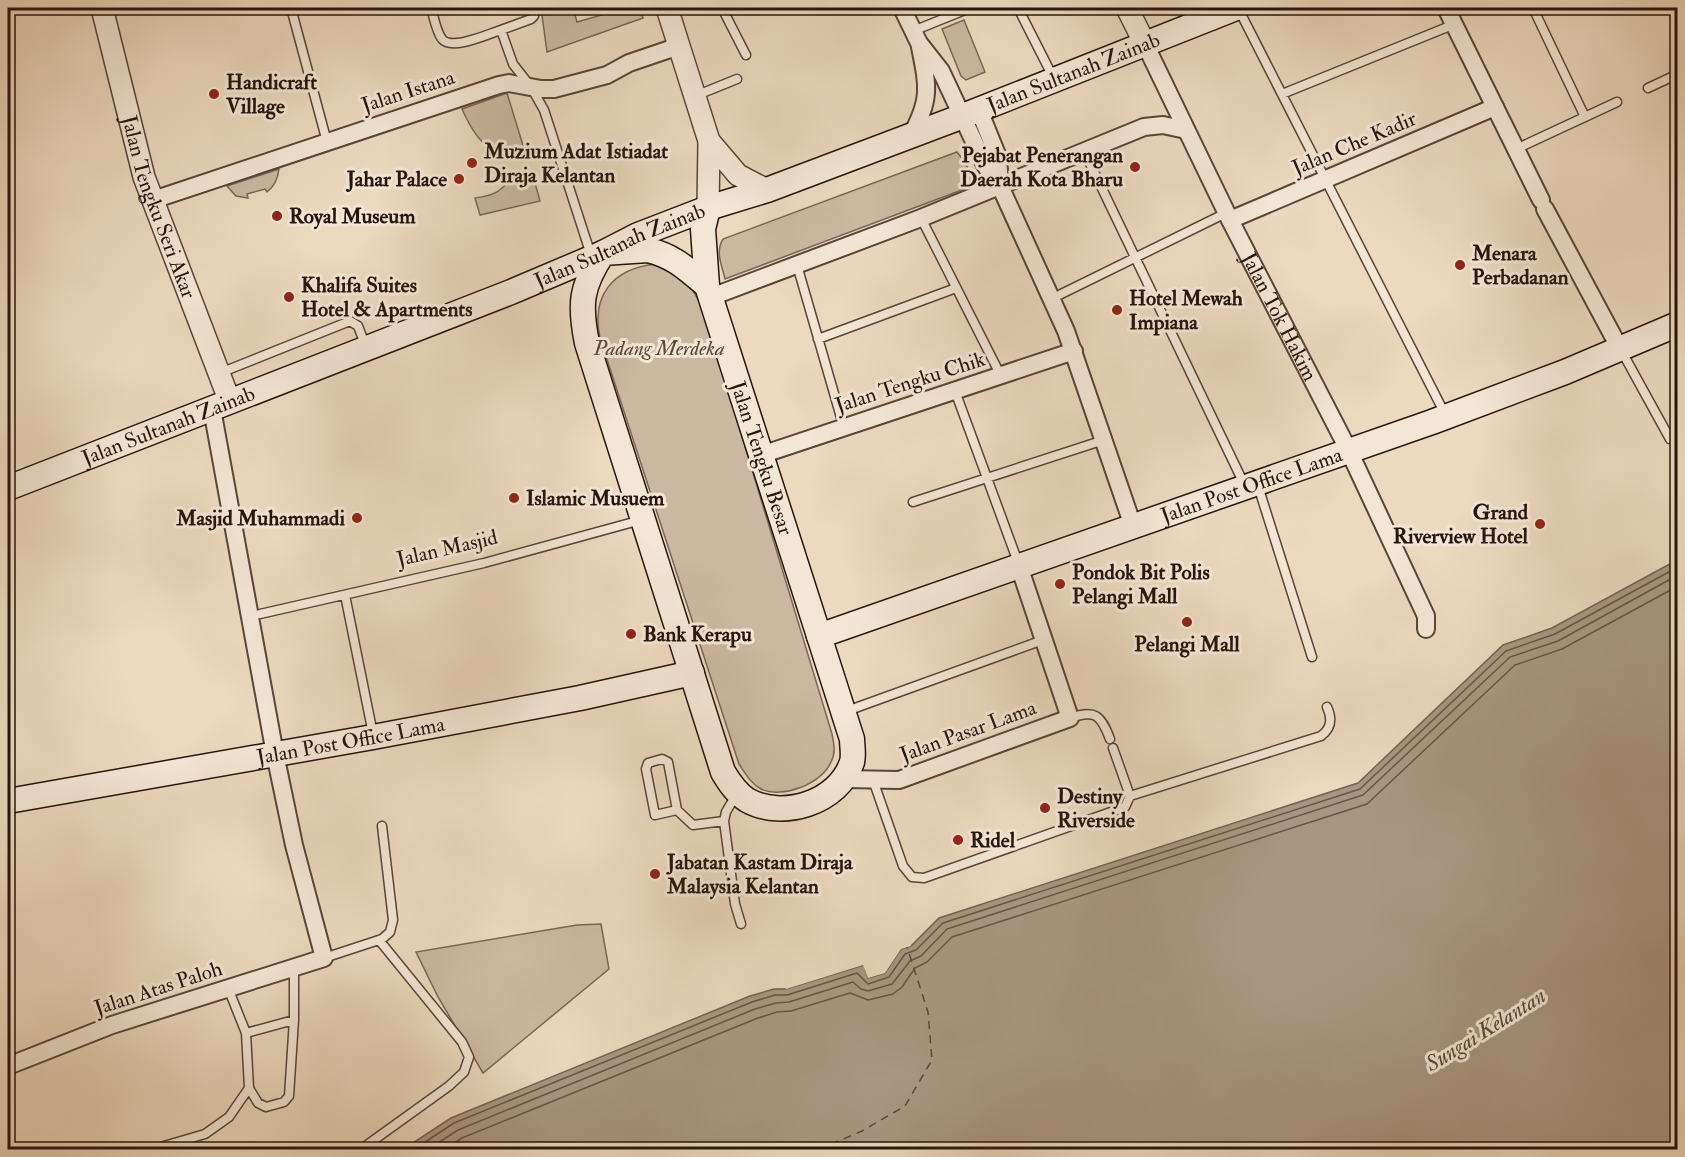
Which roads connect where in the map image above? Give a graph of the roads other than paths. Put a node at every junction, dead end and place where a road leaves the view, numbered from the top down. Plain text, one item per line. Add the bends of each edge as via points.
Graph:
1 (102, 8) edge
2 (291, 8) edge
3 (431, 8) edge
4 (533, 8) edge
5 (667, 8) edge
6 (722, 8) edge
7 (902, 8) edge
8 (970, 8) edge
9 (1018, 8) edge
10 (1127, 8) edge
11 (1237, 8) edge
12 (1446, 8) edge
13 (1533, 8) edge
14 (1672, 8) edge
15 (1455, 24) junction
16 (1677, 27) edge
17 (501, 30) junction
18 (916, 37) junction
19 (1145, 44) junction
20 (679, 46) junction
21 (746, 55) dead end
22 (1677, 74) edge
23 (737, 79) dead end
24 (1055, 80) junction
25 (531, 87) junction
26 (1648, 88) dead end
27 (1282, 94) junction
28 (695, 97) junction
29 (1617, 102) dead end
30 (1496, 107) junction
31 (971, 113) junction
32 (1585, 117) junction
33 (1186, 130) junction
34 (911, 136) junction
35 (709, 141) junction
36 (327, 142) junction
37 (1516, 149) junction
38 (1084, 152) junction
39 (1326, 179) junction
40 (1000, 186) junction
41 (767, 190) junction
42 (153, 200) junction
43 (708, 208) junction
44 (1228, 217) junction
45 (921, 218) junction
46 (597, 255) junction
47 (1135, 258) junction
48 (797, 265) junction
49 (956, 288) junction
50 (709, 291) junction
51 (1051, 298) junction
52 (1677, 324) edge
53 (818, 339) junction
54 (367, 348) junction
55 (1620, 349) junction
56 (1074, 351) junction
57 (219, 374) junction
58 (1000, 376) junction
59 (955, 391) junction
60 (221, 405) junction
61 (1447, 416) junction
62 (844, 428) junction
63 (1670, 439) dead end
64 (1104, 440) junction
65 (1349, 451) junction
66 (761, 455) junction
67 (987, 478) junction
68 (1251, 485) junction
69 (8, 488) edge
70 (913, 502) dead end
71 (643, 520) junction
72 (1133, 526) junction
73 (1019, 566) junction
74 (345, 595) junction
75 (260, 614) dead end
76 (1426, 629) dead end
77 (819, 636) junction
78 (1043, 640) junction
79 (1312, 657) dead end
80 (692, 674) junction
81 (1328, 707) dead end
82 (843, 712) junction
83 (1070, 718) junction
84 (373, 737) junction
85 (275, 754) junction
86 (845, 778) junction
87 (873, 780) junction
88 (738, 792) junction
89 (1130, 796) junction
90 (8, 801) edge
91 (677, 810) junction
92 (724, 821) junction
93 (382, 826) dead end
94 (741, 924) dead end
95 (379, 940) junction
96 (324, 958) junction
97 (294, 969) junction
98 (228, 988) junction
99 (294, 1020) junction
100 (246, 1033) junction
101 (8, 1066) edge
102 (249, 1088) junction
103 (150, 1149) edge
104 (360, 1149) edge

1 - 42 street, Jalan Tengku Seri Akar via 140,163
2 - 36 lane
3 - 17 lane via 446,43 454,45
4 - 17 lane via 531,19
5 - 20 street
6 - 21 lane
7 - 18 street
8 - 18 lane
9 - 24 lane
10 - 19 street, Jalan Tok Hakim
11 - 19 main road, Jalan Sultanah Zainab
11 - 27 lane
12 - 15 street
13 - 32 lane
14 - 16 lane
15 - 27 lane
15 - 30 street
17 - 25 lane via 513,64
18 - 31 street
18 - 34 street via 927,94
19 - 24 main road, Jalan Sultanah Zainab
19 - 33 street, Jalan Tok Hakim
20 - 25 street, Jalan Istana via 607,75 554,89
20 - 28 street
22 - 26 lane
23 - 28 lane
24 - 31 main road, Jalan Sultanah Zainab
25 - 36 street, Jalan Istana via 504,83
25 - 46 lane via 544,110
27 - 39 lane
28 - 35 street
29 - 32 lane
30 - 37 street
30 - 39 street, Jalan Che Kadir
31 - 34 main road, Jalan Sultanah Zainab
31 - 40 street via 984,165
32 - 37 lane
33 - 38 street via 1154,124
33 - 44 street, Jalan Tok Hakim
34 - 41 main road, Jalan Sultanah Zainab
35 - 41 street via 738,175
35 - 43 street
36 - 42 street, Jalan Istana
37 - 55 street
38 - 40 street
38 - 47 lane
39 - 44 street, Jalan Che Kadir
39 - 61 lane
40 - 45 street
40 - 51 street
41 - 43 main road, Jalan Sultanah Zainab
42 - 57 street, Jalan Tengku Seri Akar
43 - 46 main road, Jalan Sultanah Zainab
43 - 50 main road, Jalan Tengku Besar via 703,229
44 - 47 lane
44 - 65 street, Jalan Tok Hakim
45 - 48 street
45 - 49 lane
46 - 50 main road via 648,250 664,254
46 - 54 main road, Jalan Sultanah Zainab
46 - 71 main road via 584,290 583,322
47 - 51 lane
47 - 68 lane
48 - 50 street
48 - 53 lane
49 - 53 lane
49 - 58 lane
50 - 66 main road, Jalan Tengku Besar
51 - 56 street
52 - 55 main road, Jalan Post Office Lama
53 - 62 lane
54 - 57 lane via 358,326 351,321
54 - 60 main road, Jalan Sultanah Zainab
55 - 61 main road, Jalan Post Office Lama
55 - 63 lane
56 - 58 street, Jalan Tengku Chik
56 - 64 street
57 - 60 street, Jalan Tengku Seri Akar
58 - 59 street, Jalan Tengku Chik
59 - 62 street, Jalan Tengku Chik
59 - 67 lane
60 - 69 main road, Jalan Sultanah Zainab
60 - 85 street
61 - 65 main road, Jalan Post Office Lama
62 - 66 street, Jalan Tengku Chik
64 - 67 lane
64 - 72 street
65 - 68 main road, Jalan Post Office Lama
65 - 76 street, Jalan Tok Hakim via 1426,616
66 - 77 main road, Jalan Tengku Besar
67 - 70 lane
67 - 73 lane
68 - 72 main road, Jalan Post Office Lama
68 - 79 lane
71 - 74 lane, Jalan Masjid
71 - 80 main road
72 - 73 main road, Jalan Post Office Lama
73 - 77 main road, Jalan Post Office Lama
73 - 78 street
74 - 75 lane, Jalan Masjid
74 - 84 lane
77 - 82 main road, Jalan Tengku Besar
78 - 82 lane
78 - 83 street
80 - 84 main road, Jalan Post Office Lama
80 - 88 main road via 723,772
81 - 89 lane via 1331,721 1321,736
82 - 86 main road, Jalan Tengku Besar via 852,739 853,760
83 - 87 street, Jalan Pasar Lama via 899,780
83 - 89 lane via 1085,713 1104,722
84 - 85 main road, Jalan Post Office Lama
85 - 90 main road, Jalan Post Office Lama
85 - 96 street
86 - 87 street, Jalan Pasar Lama
86 - 88 main road via 828,793 796,807 760,806
87 - 89 lane via 903,866 918,878 1123,808
88 - 92 lane
91 - 91 lane via 668,762 662,759 648,763 655,814
91 - 92 lane via 693,825
92 - 94 lane
93 - 95 lane via 393,920 390,932
95 - 96 lane
95 - 104 lane via 462,1042 469,1057 464,1072 449,1086
96 - 97 street, Jalan Atas Paloh
97 - 98 street, Jalan Atas Paloh
97 - 99 lane
98 - 100 lane
98 - 101 street, Jalan Atas Paloh via 112,1025
99 - 100 lane
99 - 102 lane via 288,1096 284,1102 266,1107 258,1103
100 - 102 lane
102 - 103 lane via 229,1117 205,1134

